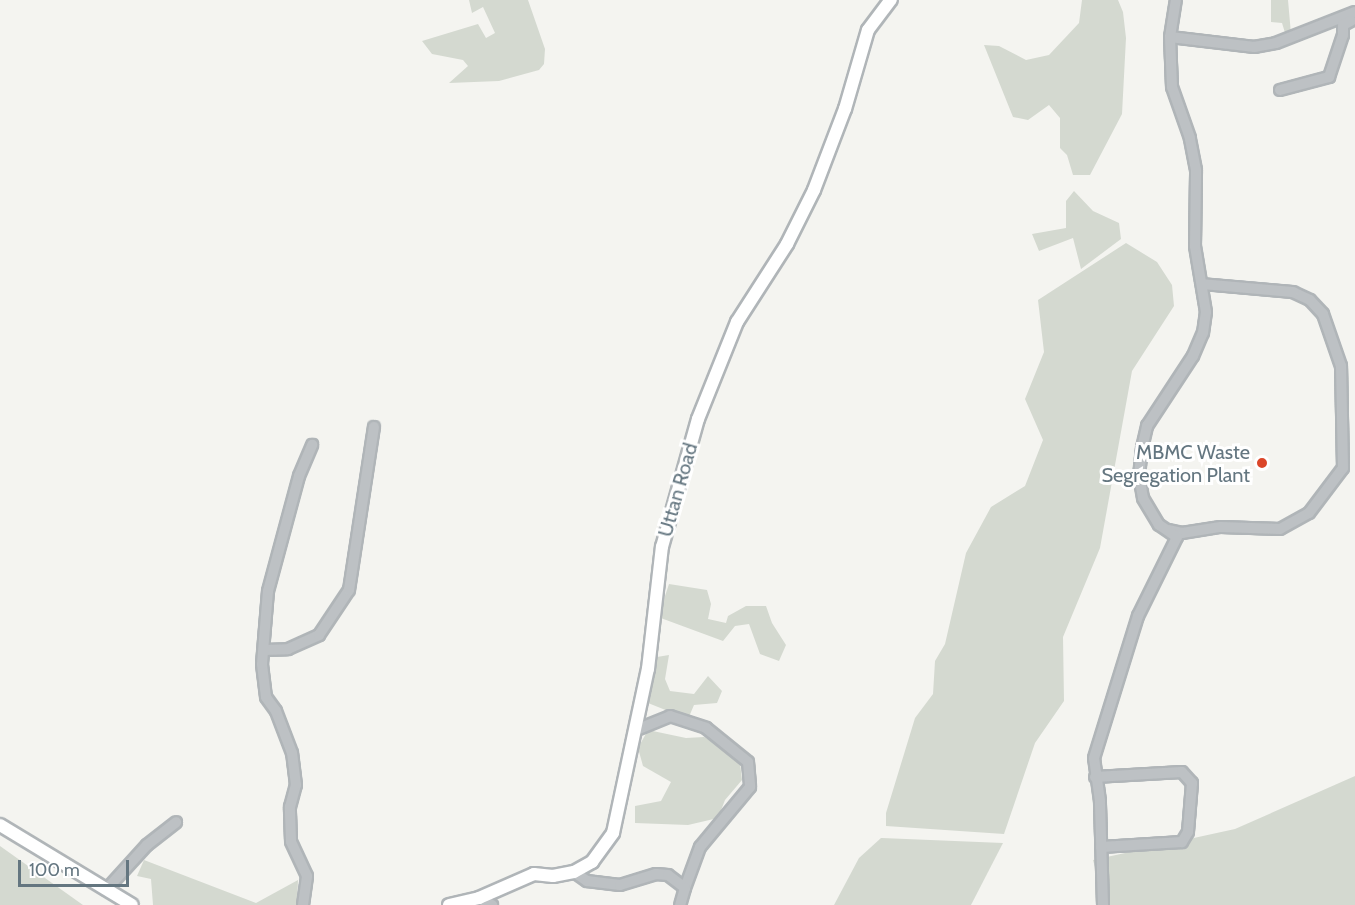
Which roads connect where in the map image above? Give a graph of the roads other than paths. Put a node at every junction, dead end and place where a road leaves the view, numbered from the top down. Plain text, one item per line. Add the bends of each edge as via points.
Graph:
1 (891, 0) edge
2 (1176, 0) edge
3 (1353, 13) edge
4 (1170, 37) junction
5 (1280, 90) dead end
6 (1202, 284) junction
7 (374, 427) dead end
8 (312, 445) dead end
9 (1166, 529) junction
10 (264, 650) junction
11 (636, 730) junction
12 (1095, 777) junction
13 (176, 822) dead end
14 (0, 825) edge
15 (1101, 846) junction
16 (573, 872) junction
17 (685, 888) junction
18 (106, 890) junction
19 (478, 898) junction
20 (132, 905) edge
21 (303, 905) edge
22 (449, 905) edge
23 (492, 905) edge
24 (680, 905) edge
25 (1103, 905) edge

1 - 11 main road, Uttan Road via 868,30 845,109 814,190 787,244 737,322 698,418 662,547 648,669
2 - 4 street
3 - 4 street via 1276,43 1254,47
3 - 5 street via 1351,22 1343,25 1329,77
4 - 6 street via 1172,87 1190,138 1196,170 1195,246
6 - 9 street via 1206,312 1203,333 1193,356 1147,426 1142,448 1139,476 1143,498
6 - 9 street via 1293,292 1310,300 1323,315 1341,366 1343,468 1309,513 1280,529 1221,527 1182,533
7 - 10 street via 349,591 319,635 288,649
8 - 10 street via 298,476 268,591
9 - 12 street via 1177,537 1138,616 1097,743
10 - 21 street via 266,697 276,711 292,753 296,785 290,807 291,841 308,876
11 - 16 main road, Uttan Road via 613,833 592,862
11 - 17 street via 670,716 706,728 748,762 750,787 700,847
12 - 15 street
12 - 15 street via 1182,772 1192,783 1188,832 1182,842
13 - 18 street via 147,845
14 - 18 main road
15 - 25 street
16 - 17 street via 587,880 620,885 661,873
16 - 19 main road, Uttan Road via 534,874
17 - 24 street
18 - 20 main road
19 - 22 main road, Uttan Road
19 - 23 street

